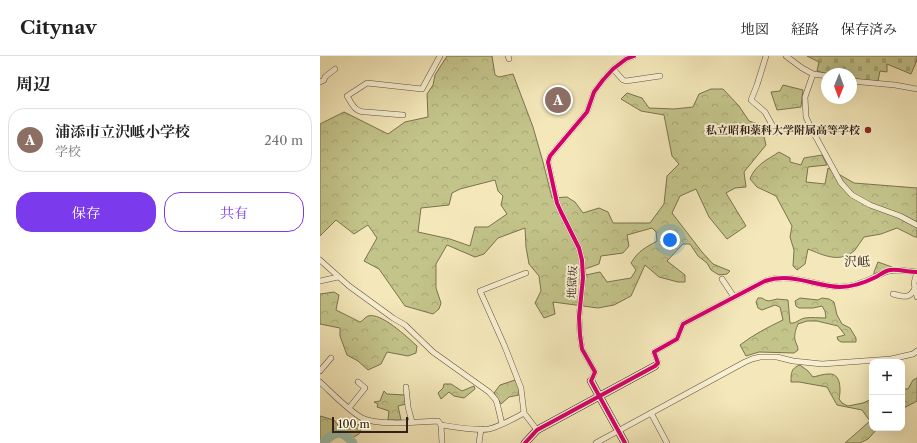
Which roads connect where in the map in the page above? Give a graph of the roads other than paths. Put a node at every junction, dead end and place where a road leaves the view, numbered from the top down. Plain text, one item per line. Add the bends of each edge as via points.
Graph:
1 (440, 56) edge
2 (634, 56) edge
3 (766, 56) edge
4 (786, 56) edge
5 (613, 69) junction
6 (335, 70) dead end
7 (813, 74) junction
8 (821, 75) edge
9 (660, 76) dead end
10 (320, 82) edge
11 (857, 82) edge
12 (917, 89) edge
13 (403, 115) dead end
14 (776, 132) dead end
15 (917, 225) edge
16 (320, 260) edge
17 (917, 272) edge
18 (526, 273) dead end
19 (338, 276) junction
20 (722, 279) dead end
21 (320, 281) edge
22 (915, 288) junction
23 (893, 294) dead end
24 (917, 297) edge
25 (734, 298) junction
26 (917, 351) edge
27 (331, 358) dead end
28 (655, 366) joint
29 (320, 371) edge
30 (590, 380) joint
31 (320, 382) edge
32 (358, 382) dead end
33 (406, 387) dead end
34 (599, 396) junction
35 (349, 408) junction
36 (524, 413) junction
37 (651, 413) junction
38 (412, 422) junction
39 (502, 424) junction
40 (441, 426) junction
41 (481, 429) junction
42 (537, 430) junction
43 (618, 430) junction
44 (442, 443) edge
45 (479, 443) edge
46 (525, 443) edge
47 (596, 443) edge
48 (625, 443) edge
49 (667, 443) edge

1 - 13 street via 422,90 367,83 347,96 355,109 362,113
2 - 5 street
3 - 14 street via 751,100 765,112
4 - 7 street
5 - 9 street via 626,81
5 - 30 street, 地獄坂 via 594,92 587,112 550,156 548,162 559,208 579,248 582,260 580,335 582,349 595,372
6 - 10 street
7 - 8 street
7 - 15 street via 805,97 806,117 841,183 852,195 870,205
11 - 12 street
16 - 19 street
17 - 22 street
17 - 25 street via 890,270 867,281 841,287 790,278 772,279
18 - 36 street via 480,291 521,388
19 - 21 street
19 - 39 street via 405,325 433,352 489,392 496,400
20 - 25 street
22 - 23 street via 909,296
22 - 24 street
25 - 28 street via 683,324 677,339 654,352 658,363
26 - 37 street via 908,356 891,359 822,364 777,357 752,358
27 - 29 street
28 - 34 street
30 - 34 street
31 - 35 street
32 - 35 street via 365,388
33 - 38 street
34 - 42 street
34 - 43 street
35 - 38 street via 362,418 385,422
36 - 39 street
36 - 42 street
37 - 43 street
37 - 49 street
38 - 40 street via 438,422
39 - 41 street
40 - 41 street
40 - 44 street
41 - 45 street
42 - 46 street
43 - 47 street
43 - 48 street

